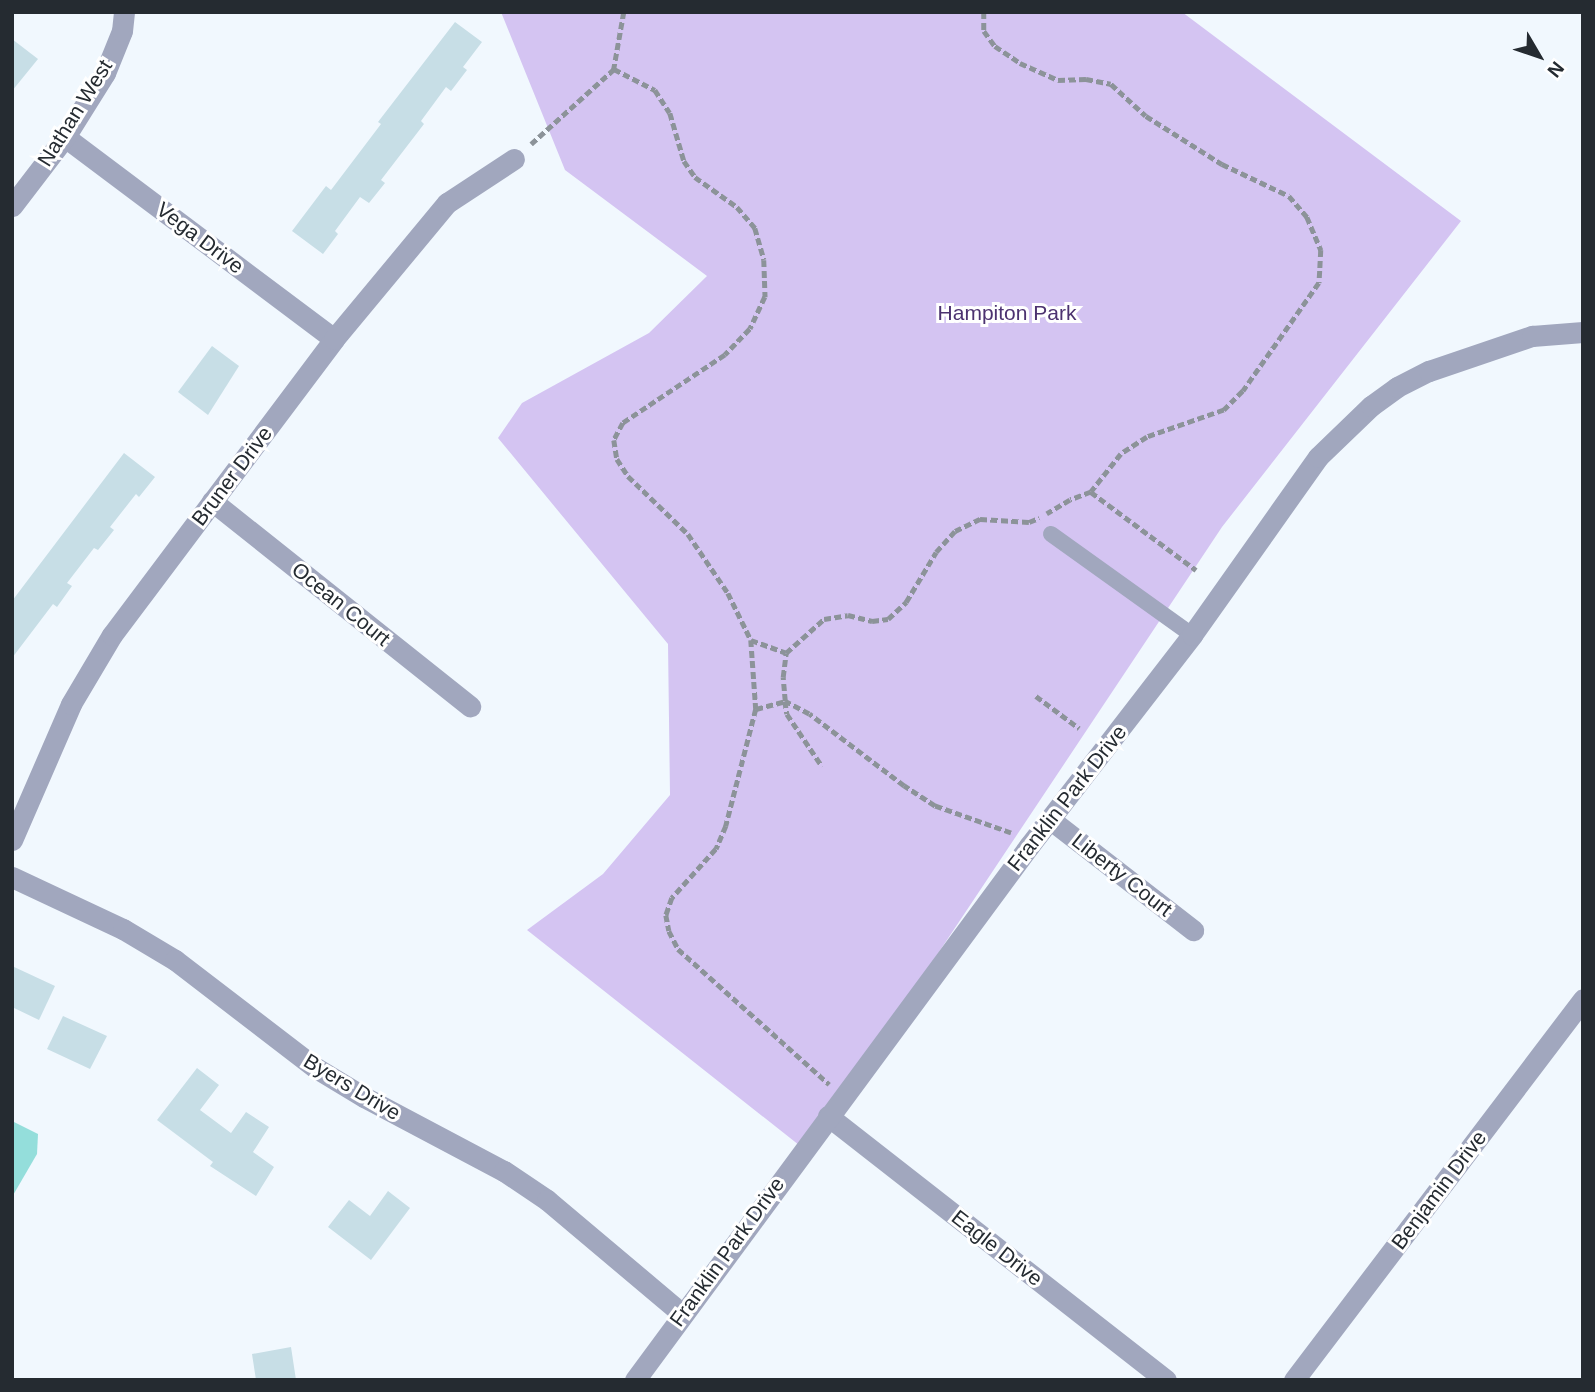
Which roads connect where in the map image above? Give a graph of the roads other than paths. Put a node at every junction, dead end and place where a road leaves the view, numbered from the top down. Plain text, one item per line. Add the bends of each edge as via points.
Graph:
1 (124, 12) edge
2 (65, 137) junction
3 (514, 159) road end
4 (12, 206) edge
5 (1583, 332) edge
6 (334, 339) junction
7 (212, 501) junction
8 (1051, 534) dead end
9 (1192, 635) junction
10 (470, 706) dead end
11 (1051, 820) junction
12 (12, 840) edge
13 (12, 877) edge
14 (1193, 930) dead end
15 (1583, 999) edge
16 (828, 1116) junction
17 (681, 1314) junction
18 (635, 1380) edge
19 (1166, 1380) edge
20 (1294, 1380) edge

1 - 2 street, Nathan West via 122,31 105,73
2 - 4 street, Nathan West
2 - 6 street, Vega Drive
3 - 6 street, Bruner Drive via 447,203
5 - 9 street, Franklin Park Drive via 1532,336 1464,357 1397,387 1371,406 1318,457
6 - 7 street, Bruner Drive
7 - 10 street, Ocean Court
7 - 12 street, Bruner Drive via 112,635 77,693
8 - 9 lane
9 - 11 street, Franklin Park Drive
11 - 14 street, Liberty Court
11 - 16 street, Franklin Park Drive
13 - 17 street, Byers Drive via 123,929 176,960 316,1068 504,1171 547,1200
15 - 20 street, Benjamin Drive
16 - 17 street, Franklin Park Drive
16 - 19 street, Eagle Drive
17 - 18 street, Franklin Park Drive

